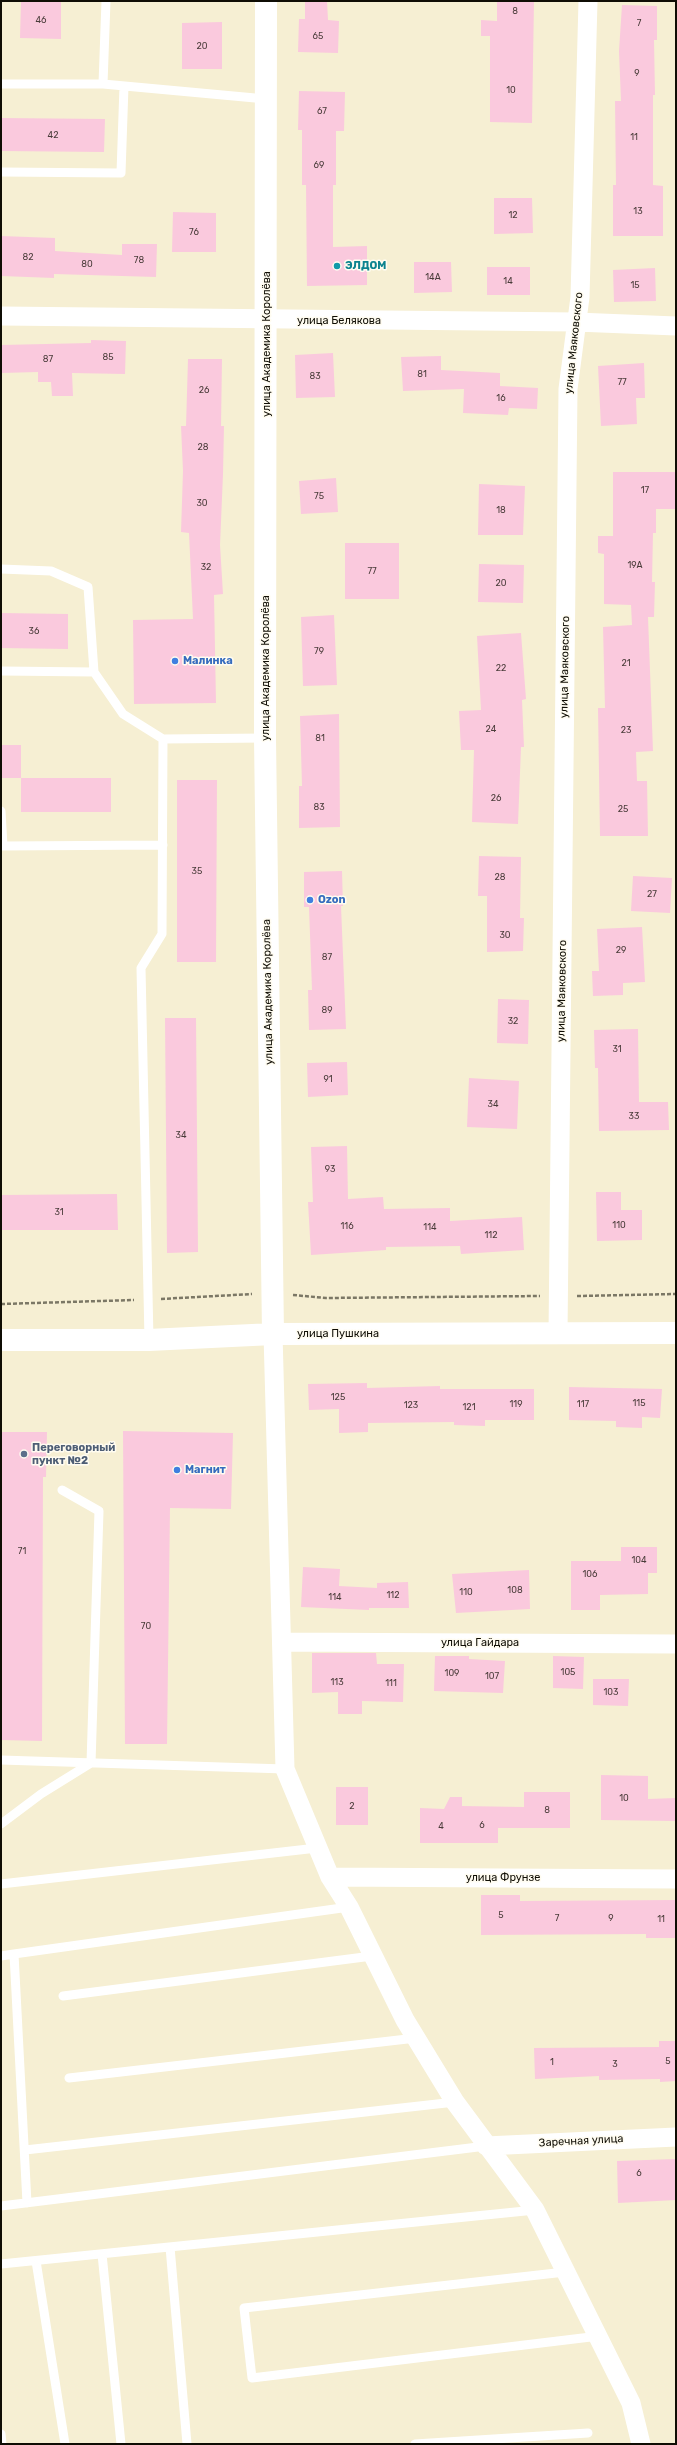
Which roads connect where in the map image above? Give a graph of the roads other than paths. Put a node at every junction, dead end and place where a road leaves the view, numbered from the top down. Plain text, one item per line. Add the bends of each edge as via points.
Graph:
1 (106, 1) edge
2 (266, 1) edge
3 (588, 1) edge
4 (1, 84) edge
5 (103, 84) junction
6 (124, 86) junction
7 (266, 99) junction
8 (1, 172) edge
9 (1, 316) edge
10 (267, 320) junction
11 (576, 322) junction
12 (676, 326) edge
13 (1, 569) edge
14 (1, 672) edge
15 (94, 672) junction
16 (265, 738) junction
17 (163, 739) junction
18 (1, 811) edge
19 (164, 844) junction
20 (558, 1333) junction
21 (676, 1333) edge
22 (273, 1334) junction
23 (1, 1340) edge
24 (149, 1340) junction
25 (62, 1490) dead end
26 (283, 1642) junction
27 (676, 1644) edge
28 (1, 1760) edge
29 (91, 1763) junction
30 (285, 1768) junction
31 (1, 1824) edge
32 (317, 1848) junction
33 (330, 1876) junction
34 (676, 1879) edge
35 (1, 1884) edge
36 (349, 1907) junction
37 (14, 1954) junction
38 (1, 1956) edge
39 (372, 1956) junction
40 (63, 1996) dead end
41 (418, 2037) junction
42 (69, 2078) dead end
43 (455, 2102) junction
44 (676, 2137) edge
45 (486, 2146) junction
46 (25, 2150) junction
47 (28, 2203) junction
48 (1, 2206) edge
49 (535, 2210) junction
50 (170, 2247) junction
51 (102, 2254) junction
52 (36, 2260) junction
53 (1, 2264) edge
54 (565, 2272) junction
55 (599, 2336) junction
56 (588, 2433) dead end
57 (1, 2434) edge
58 (2, 2444) edge
59 (65, 2444) edge
60 (121, 2444) edge
61 (187, 2444) edge
62 (415, 2444) edge
63 (641, 2444) edge

1 - 5 lane
2 - 7 street, улица Академика Королёва
3 - 11 street, улица Маяковского via 580,296
4 - 5 lane
5 - 6 lane
6 - 7 lane
6 - 8 lane via 121,173
7 - 10 street, улица Академика Королёва
9 - 10 street, улица Белякова
10 - 11 street, улица Белякова
10 - 16 street, улица Академика Королёва
11 - 12 street, улица Белякова
11 - 20 street, улица Маяковского via 568,389
13 - 15 lane via 51,571 88,587
14 - 15 lane
15 - 17 lane via 122,714
16 - 17 lane
16 - 22 street, улица Академика Королёва
17 - 19 lane
18 - 19 lane via 3,846
19 - 24 lane via 162,934 141,968
20 - 21 street, улица Пушкина
20 - 22 street, улица Пушкина
22 - 24 street, улица Пушкина
22 - 26 street
23 - 24 street, улица Пушкина
25 - 29 lane via 99,1511
26 - 27 street, улица Гайдара
26 - 30 street
28 - 29 lane
29 - 30 lane
29 - 31 lane via 41,1794
30 - 32 street
32 - 33 street
32 - 35 lane
33 - 34 street, улица Фрунзе
33 - 36 street
36 - 37 lane
36 - 39 street
37 - 38 lane
37 - 46 lane
39 - 40 lane
39 - 41 street via 405,2020
41 - 42 lane
41 - 43 street
43 - 45 street
43 - 46 lane
44 - 45 street, Заречная улица
45 - 47 lane
45 - 49 street
46 - 47 lane
47 - 48 lane
49 - 50 lane
49 - 54 street
50 - 51 lane
50 - 61 lane
51 - 52 lane
51 - 60 lane
52 - 53 lane
52 - 59 lane
54 - 55 street
54 - 55 lane via 244,2308 252,2378
55 - 63 street via 632,2403
56 - 62 lane
57 - 58 lane

